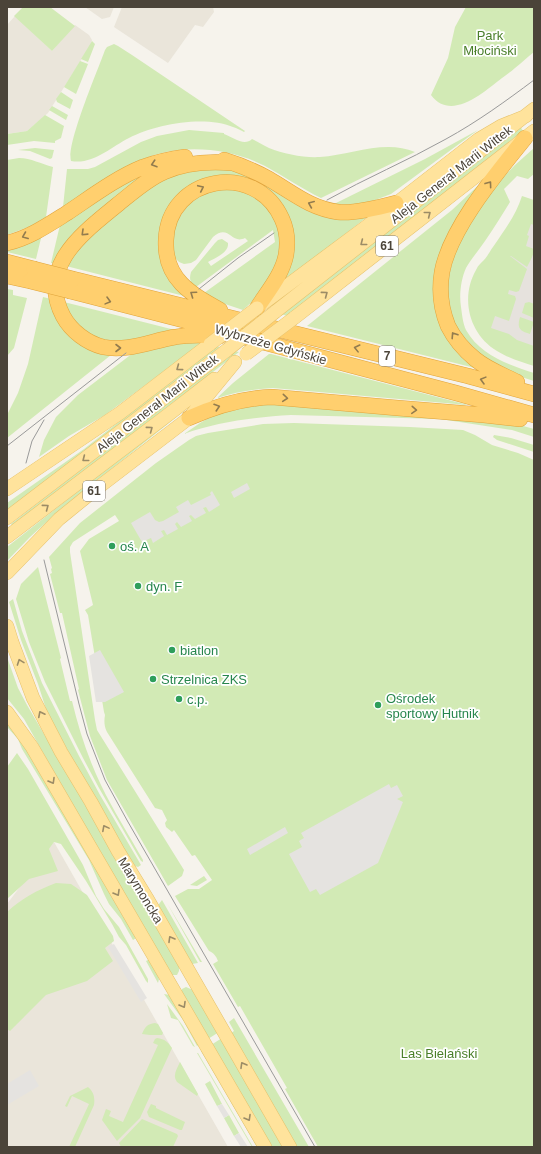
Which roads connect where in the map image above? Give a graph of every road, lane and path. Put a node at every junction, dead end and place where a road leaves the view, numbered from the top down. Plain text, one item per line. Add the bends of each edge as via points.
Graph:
1 (530, 112) edge
2 (529, 134) edge
3 (233, 163) junction
4 (396, 203) junction
5 (7, 242) edge
6 (7, 262) edge
7 (32, 275) junction
8 (7, 276) edge
9 (72, 285) junction
10 (257, 308) junction
11 (239, 320) junction
12 (240, 336) junction
13 (235, 362) junction
14 (534, 390) edge
15 (534, 394) edge
16 (534, 415) edge
17 (189, 418) junction
18 (534, 421) edge
19 (7, 489) edge
20 (7, 518) edge
21 (11, 534) edge
22 (7, 573) edge
23 (7, 626) edge
24 (7, 712) edge
25 (265, 1147) edge
26 (290, 1147) edge

1 - 4 main road, 61 via 479,139
1 -> 20 main road, Aleja Generał Marii Wittek, bridge via 227,350
13 -> 2 main road, Aleja Generał Marii Wittek / 61, bridge
14 -> 2 highway via 493,370 466,351 447,324 441,293 442,272 452,242 483,192
4 -> 3 highway via 339,212 309,203 253,170
3 -> 5 highway via 214,157 197,156 165,160 132,172 43,228 28,236
3 -> 12 highway via 189,164 167,170 154,177 89,228 64,255 59,268 56,296 58,306 69,325 88,341 103,347 128,348 184,336
4 - 10 main road, 61
6 - 7 highway, Wybrzeże Gdyńskie / 7
7 - 8 highway, Wybrzeże Gdyńskie / 7
7 - 9 highway, Wybrzeże Gdyńskie / 7, bridge
9 - 11 highway, Wybrzeże Gdyńskie / 7
9 -> 12 highway, Wybrzeże Gdyńskie / 7
11 -> 10 highway via 191,293 179,282 168,260 165,244 170,218 180,202 204,186 223,182 240,183 251,187 270,201 283,222 287,238 284,261 274,284
10 -> 19 main road, 61, bridge via 120,413
15 -> 11 highway, Wybrzeże Gdyńskie / 7
12 - 16 highway, Wybrzeże Gdyńskie / 7
13 - 17 main road, 61
21 -> 13 main road, Aleja Generał Marii Wittek
17 -> 18 highway via 239,400 272,397
17 - 22 main road, 61 via 59,519
26 -> 23 main road, Marymoncka via 62,752 33,698
24 -> 25 main road, Marymoncka via 32,747

